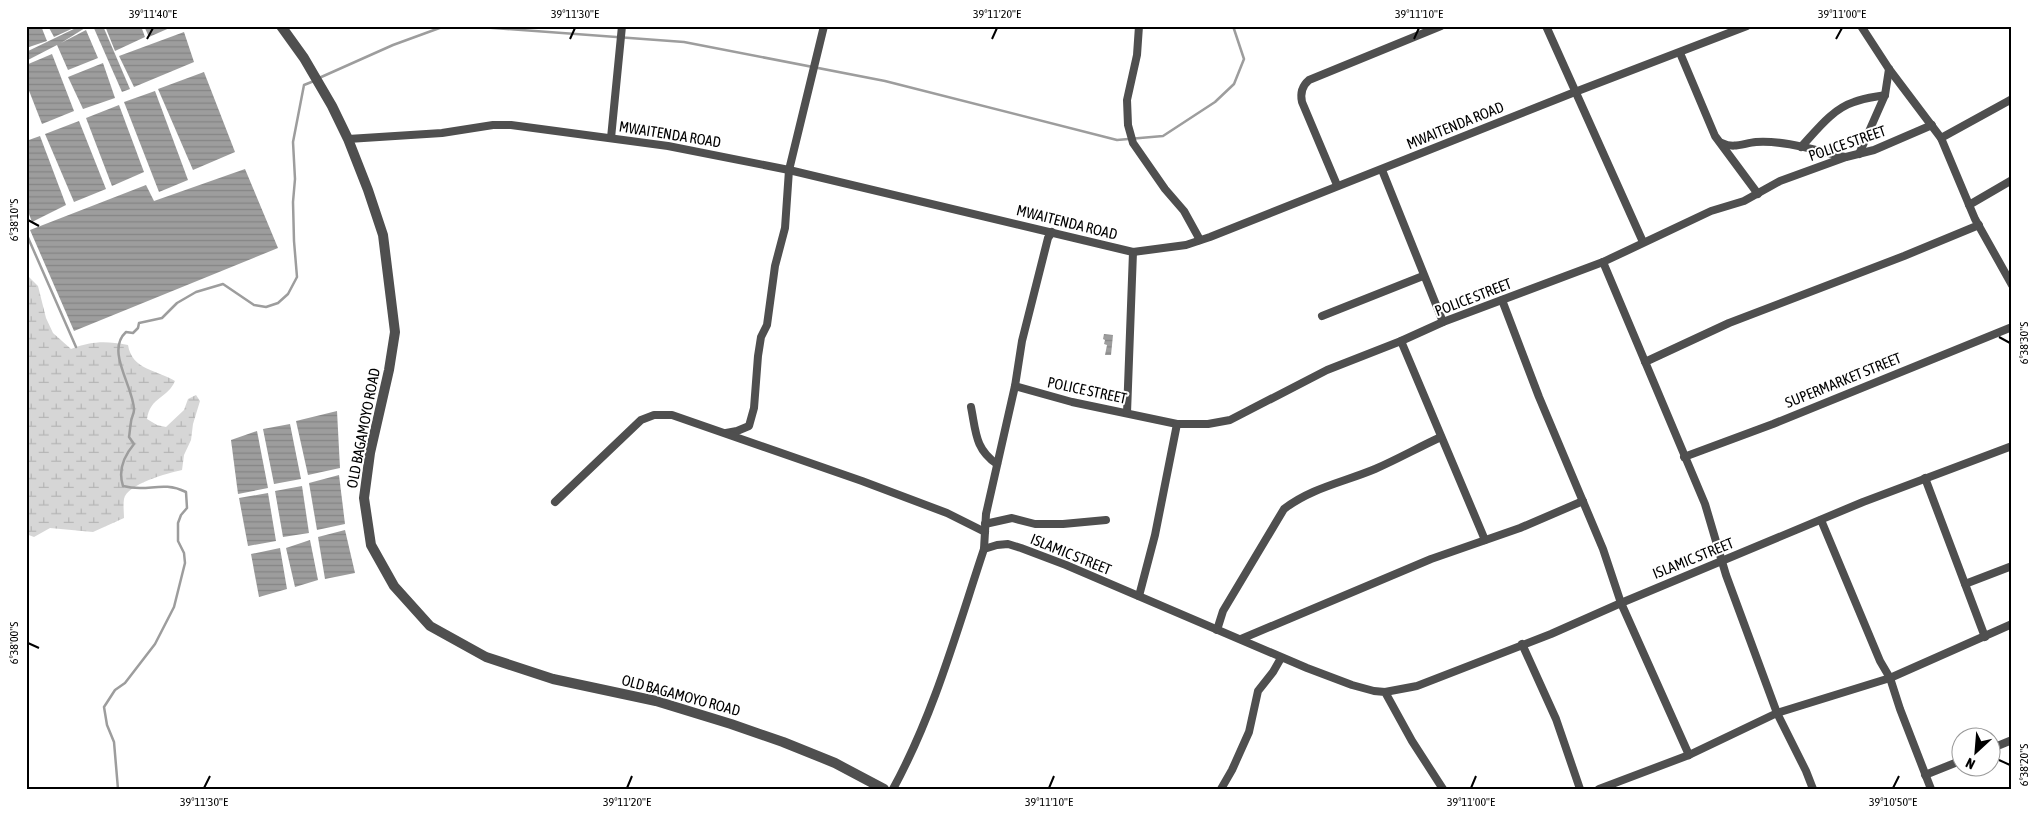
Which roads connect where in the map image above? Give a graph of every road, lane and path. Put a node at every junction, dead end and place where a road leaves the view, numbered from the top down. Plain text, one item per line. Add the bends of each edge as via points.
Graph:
1 (281, 26) edge
2 (622, 26) edge
3 (824, 26) edge
4 (1139, 26) edge
5 (1441, 26) edge
6 (1546, 26) edge
7 (1747, 26) edge
8 (1861, 26) edge
9 (1680, 52) junction
10 (1889, 69) junction
11 (1575, 92) junction
12 (1885, 95) junction
13 (2012, 99) edge
14 (1932, 126) junction
15 (611, 138) junction
16 (1941, 138) junction
17 (348, 139) junction
18 (1722, 143) junction
19 (1801, 147) junction
20 (1859, 154) junction
21 (1846, 157) junction
22 (789, 170) junction
23 (1382, 170) junction
24 (2012, 180) edge
25 (1337, 185) junction
26 (1758, 194) junction
27 (1969, 205) junction
28 (1979, 225) junction
29 (1052, 232) junction
30 (1200, 240) junction
31 (1643, 242) junction
32 (1133, 252) junction
33 (1603, 262) junction
34 (1423, 276) junction
35 (2012, 285) edge
36 (1502, 300) junction
37 (1322, 316) dead end
38 (1443, 322) junction
39 (2012, 327) edge
40 (1401, 341) junction
41 (1645, 362) junction
42 (1015, 386) junction
43 (971, 407) dead end
44 (1128, 413) junction
45 (1177, 424) junction
46 (725, 433) junction
47 (1441, 437) junction
48 (2012, 446) edge
49 (1684, 457) junction
50 (997, 464) junction
51 (1925, 478) junction
52 (1582, 501) junction
53 (555, 502) dead end
54 (1106, 520) dead end
55 (1821, 520) junction
56 (985, 528) junction
57 (1485, 540) junction
58 (984, 549) junction
59 (1722, 560) junction
60 (2012, 566) edge
61 (1965, 584) junction
62 (1139, 596) junction
63 (1620, 603) junction
64 (2012, 624) edge
65 (1217, 630) junction
66 (1985, 637) junction
67 (1241, 639) junction
68 (1522, 644) junction
69 (1280, 658) junction
70 (1890, 678) junction
71 (1385, 692) junction
72 (1777, 713) junction
73 (2012, 740) edge
74 (2000, 745) edge
75 (1689, 755) junction
76 (1950, 764) edge
77 (1925, 774) junction
78 (884, 789) edge
79 (893, 789) edge
80 (1221, 789) edge
81 (1443, 789) edge
82 (1580, 789) edge
83 (1599, 789) edge
84 (1813, 789) edge
85 (1931, 789) edge

1 - 17 street, OLD BAGAMOYO ROAD via 304,58
2 - 15 street
3 - 22 street
4 - 30 street via 1138,55 1127,100 1133,143 1184,211
5 - 25 street via 1305,83 1301,90 1302,102
6 - 11 street
7 - 9 street, MWAITENDA ROAD
8 - 10 street
9 - 11 street, MWAITENDA ROAD
9 - 18 street via 1715,136
10 - 12 street
10 - 14 street
11 - 23 street, MWAITENDA ROAD
11 - 31 street
12 - 19 street via 1841,108
12 - 20 street
13 - 16 street
14 - 16 street
14 - 20 street, POLICE STREET
15 - 17 street, MWAITENDA ROAD via 511,124 442,133
15 - 22 street, MWAITENDA ROAD
16 - 27 street
17 - 78 street, OLD BAGAMOYO ROAD via 383,235 395,332 364,498 371,545 394,586 430,626 486,657 553,679 656,701 731,724 826,760
18 - 19 street via 1731,146 1756,142
18 - 26 street
19 - 21 street
20 - 21 street, POLICE STREET
21 - 26 street, POLICE STREET via 1780,181
22 - 29 street, MWAITENDA ROAD
22 - 46 street via 784,228 767,325 758,356 754,408 749,426
23 - 25 street, MWAITENDA ROAD
23 - 34 street
24 - 27 street
25 - 30 street, MWAITENDA ROAD
26 - 31 street, POLICE STREET
27 - 28 street
28 - 35 street
28 - 41 street via 1736,320
29 - 32 street, MWAITENDA ROAD
29 - 42 street via 1026,323
30 - 32 street, MWAITENDA ROAD
31 - 33 street, POLICE STREET
32 - 44 street
33 - 36 street, POLICE STREET
33 - 41 street
34 - 37 street
34 - 38 street
36 - 38 street, POLICE STREET
36 - 52 street
38 - 40 street, POLICE STREET
39 - 49 street, SUPERMARKET STREET
40 - 45 street, POLICE STREET via 1327,370 1230,420
40 - 47 street
41 - 49 street
42 - 44 street, POLICE STREET
42 - 50 street
43 - 50 street via 981,450
44 - 45 street, POLICE STREET
45 - 62 street
46 - 53 street via 672,416 654,415 641,420
46 - 56 street
47 - 57 street
47 - 65 street via 1375,469 1311,492 1284,509 1223,611
48 - 51 street, ISLAMIC STREET
49 - 59 street via 1705,504
50 - 56 street
51 - 55 street, ISLAMIC STREET
51 - 61 street
52 - 57 street
52 - 63 street via 1603,549
54 - 56 street via 1034,524 1012,518
55 - 59 street, ISLAMIC STREET
55 - 70 street
56 - 58 street
57 - 67 street via 1430,559
58 - 62 street, ISLAMIC STREET via 1008,544
58 - 79 street via 918,740
59 - 63 street, ISLAMIC STREET
59 - 72 street
60 - 61 street
61 - 66 street
62 - 65 street, ISLAMIC STREET
63 - 68 street, ISLAMIC STREET
63 - 75 street
64 - 66 street
65 - 67 street, ISLAMIC STREET
66 - 70 street
67 - 69 street, ISLAMIC STREET
68 - 71 street, ISLAMIC STREET via 1417,686
68 - 82 street via 1556,719
69 - 71 street, ISLAMIC STREET via 1352,685
69 - 80 street via 1258,691 1249,732
70 - 72 street
70 - 77 street
71 - 81 street
72 - 75 street
72 - 84 street
73 - 74 street
75 - 83 street
76 - 77 street
77 - 85 street

